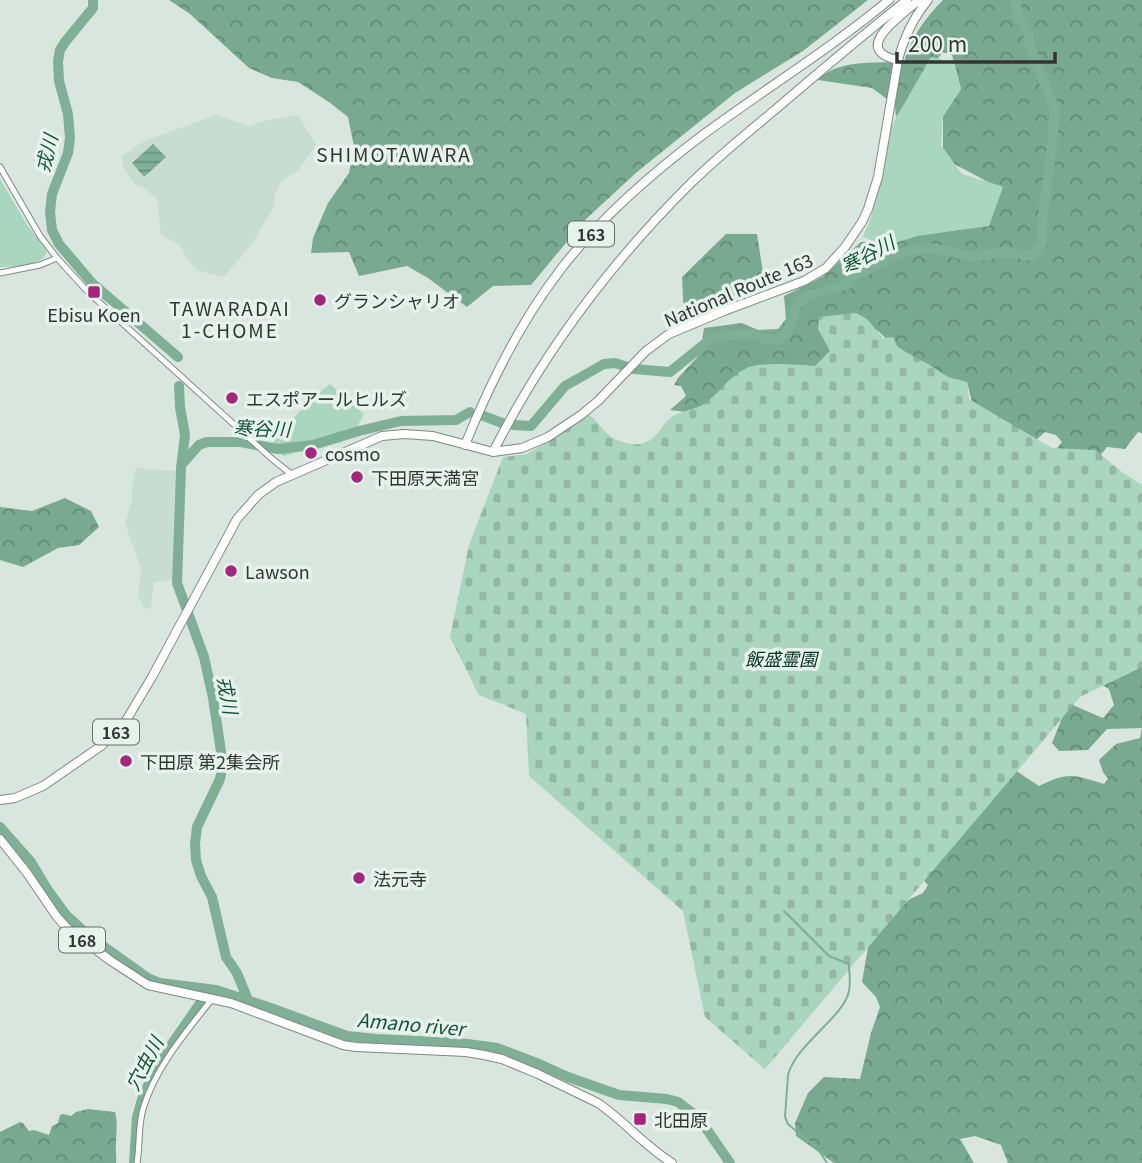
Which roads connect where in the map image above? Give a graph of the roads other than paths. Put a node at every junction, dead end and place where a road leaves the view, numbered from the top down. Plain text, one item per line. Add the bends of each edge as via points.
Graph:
1 (886, 0) edge
2 (907, 0) edge
3 (919, 0) edge
4 (928, 0) edge
5 (898, 60) junction
6 (0, 167) edge
7 (57, 258) junction
8 (0, 273) edge
9 (465, 446) junction
10 (494, 452) junction
11 (291, 474) junction
12 (0, 800) edge
13 (0, 839) edge
14 (212, 999) junction
15 (137, 1163) edge
16 (672, 1163) edge

1 - 9 highway, 163 via 704,134 607,218 547,289 513,343
2 - 10 highway, 163 via 689,185 612,269 541,366
3 - 5 highway via 878,41 880,53
4 - 5 highway, National Route 163 / 163 via 910,26
5 - 10 highway, National Route 163 / 163 via 873,194 862,222 826,268 669,334 564,427 522,448
6 - 7 street
7 - 8 street
7 - 11 street via 88,292
9 - 10 highway, 163
9 - 11 highway, 163 via 433,436 382,436
11 - 12 highway, 163 via 258,495 237,519 135,708 117,732 43,786
13 - 14 highway, 168 via 74,934 148,985
14 - 15 street via 151,1089 142,1111
14 - 16 highway, 168 via 343,1045 466,1052 502,1059 598,1103

